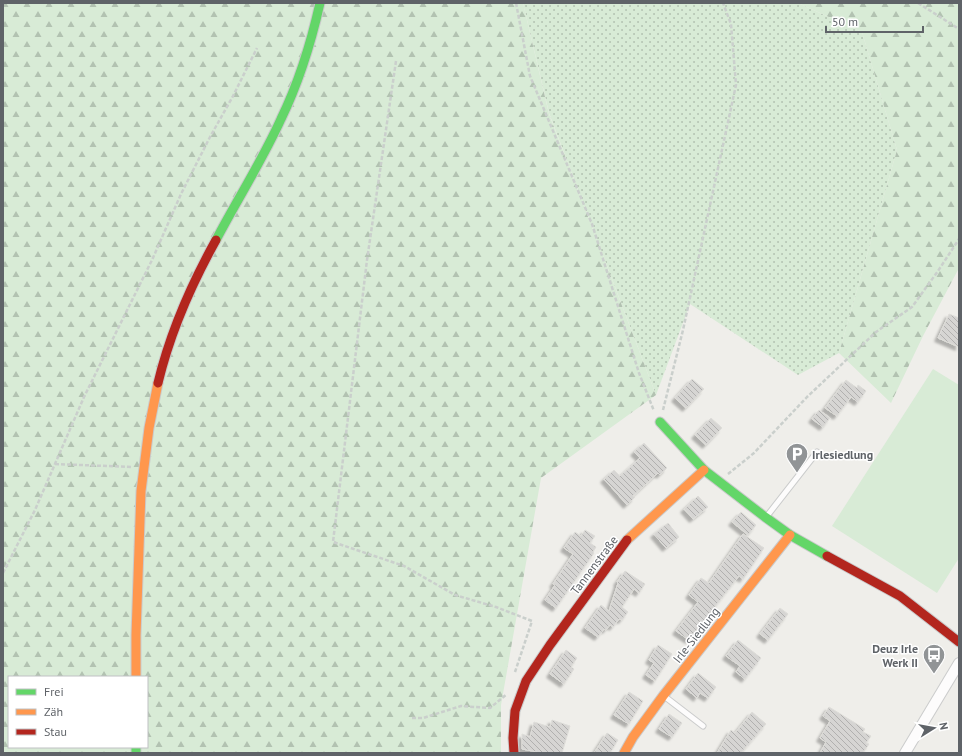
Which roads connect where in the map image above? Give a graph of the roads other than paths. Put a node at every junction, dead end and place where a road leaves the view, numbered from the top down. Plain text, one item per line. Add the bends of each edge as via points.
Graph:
1 (320, 3) edge
2 (660, 422) road end
3 (817, 452) dead end
4 (704, 470) junction
5 (765, 517) junction
6 (790, 535) junction
7 (959, 642) edge
8 (959, 663) edge
9 (136, 676) edge
10 (663, 696) junction
11 (703, 726) dead end
12 (514, 753) edge
13 (624, 753) edge
14 (905, 753) edge

1 - 9 street via 290,100 207,256 184,305 163,366 141,491
2 - 4 street
3 - 5 lane
4 - 5 street
4 - 12 street, Tannenstraße via 626,541 550,645 526,681 515,711
5 - 6 street
6 - 7 street via 900,596
6 - 10 street, Irle-Siedlung
8 - 14 street
10 - 11 lane
10 - 13 street, Irle-Siedlung

